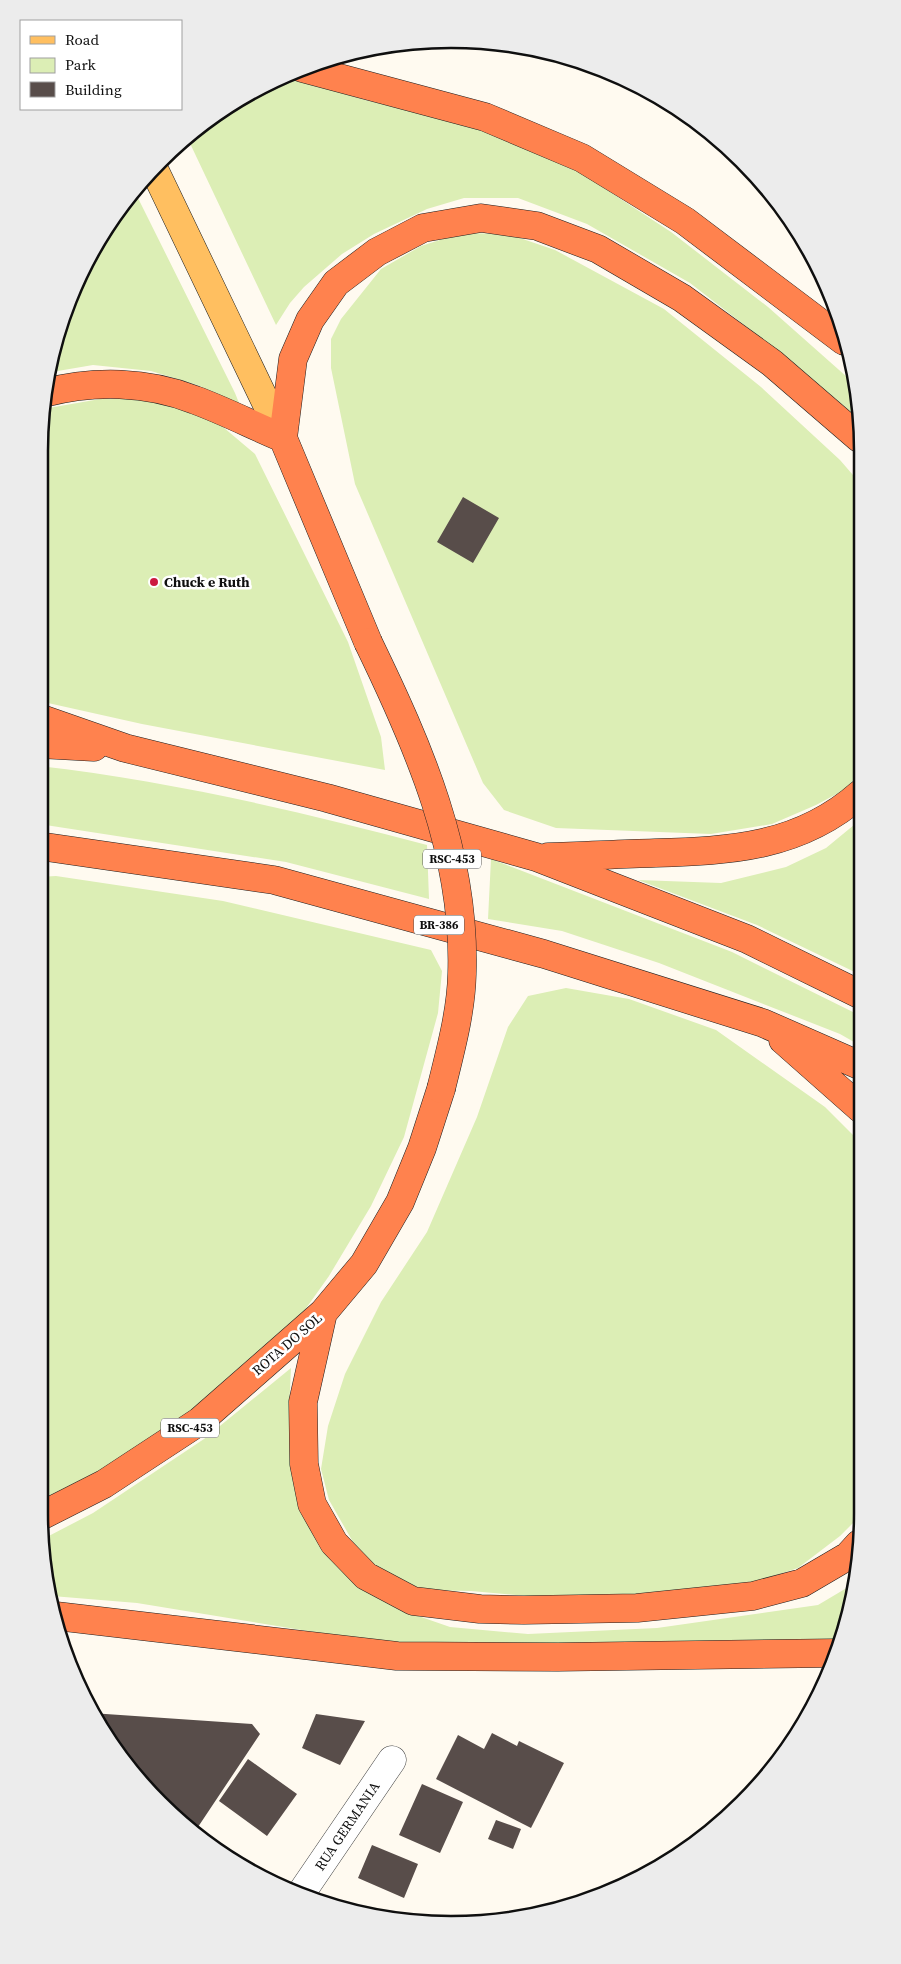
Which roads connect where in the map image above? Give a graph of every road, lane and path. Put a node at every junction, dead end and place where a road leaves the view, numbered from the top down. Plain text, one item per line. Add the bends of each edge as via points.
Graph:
1 (314, 71) edge
2 (157, 175) edge
3 (837, 335) edge
4 (52, 392) edge
5 (853, 433) edge
6 (283, 438) junction
7 (48, 721) edge
8 (48, 744) edge
9 (125, 748) junction
10 (854, 799) edge
11 (48, 847) edge
12 (108, 856) junction
13 (536, 857) junction
14 (48, 860) edge
15 (854, 992) edge
16 (763, 1023) junction
17 (854, 1063) edge
18 (854, 1103) edge
19 (323, 1313) junction
20 (48, 1513) edge
21 (852, 1552) edge
22 (61, 1617) edge
23 (828, 1654) edge
24 (392, 1760) dead end
25 (304, 1889) edge

1 - 3 highway via 484,117 582,158 685,221
2 - 6 main road
4 - 6 highway via 98,384 142,385 194,400
5 - 6 highway via 772,363 690,303 598,249 537,226 480,218 423,228 377,252 336,283 310,320 292,359
6 - 19 highway, ROTA DO SOL / RSC-453, bridge via 368,642 407,723 438,804 452,859 459,908 462,974 455,1031 422,1148 400,1202 364,1264
7 - 9 highway
8 - 9 highway
9 - 13 highway via 327,798
10 - 13 highway via 806,830 764,844 721,852
11 - 12 highway, BR-386
12 - 14 highway
12 - 16 highway, BR-386 via 274,880 544,954
13 - 15 highway via 747,939
16 - 17 highway, BR-386
16 - 18 highway
19 - 20 highway, ROTA DO SOL / RSC-453 via 200,1421 104,1484
19 - 21 highway via 303,1402 304,1464 312,1504 334,1543 366,1576 412,1600 480,1609 533,1610 637,1608 752,1596 802,1583
22 - 23 highway via 397,1656
24 - 25 street, RUA GERMANIA

